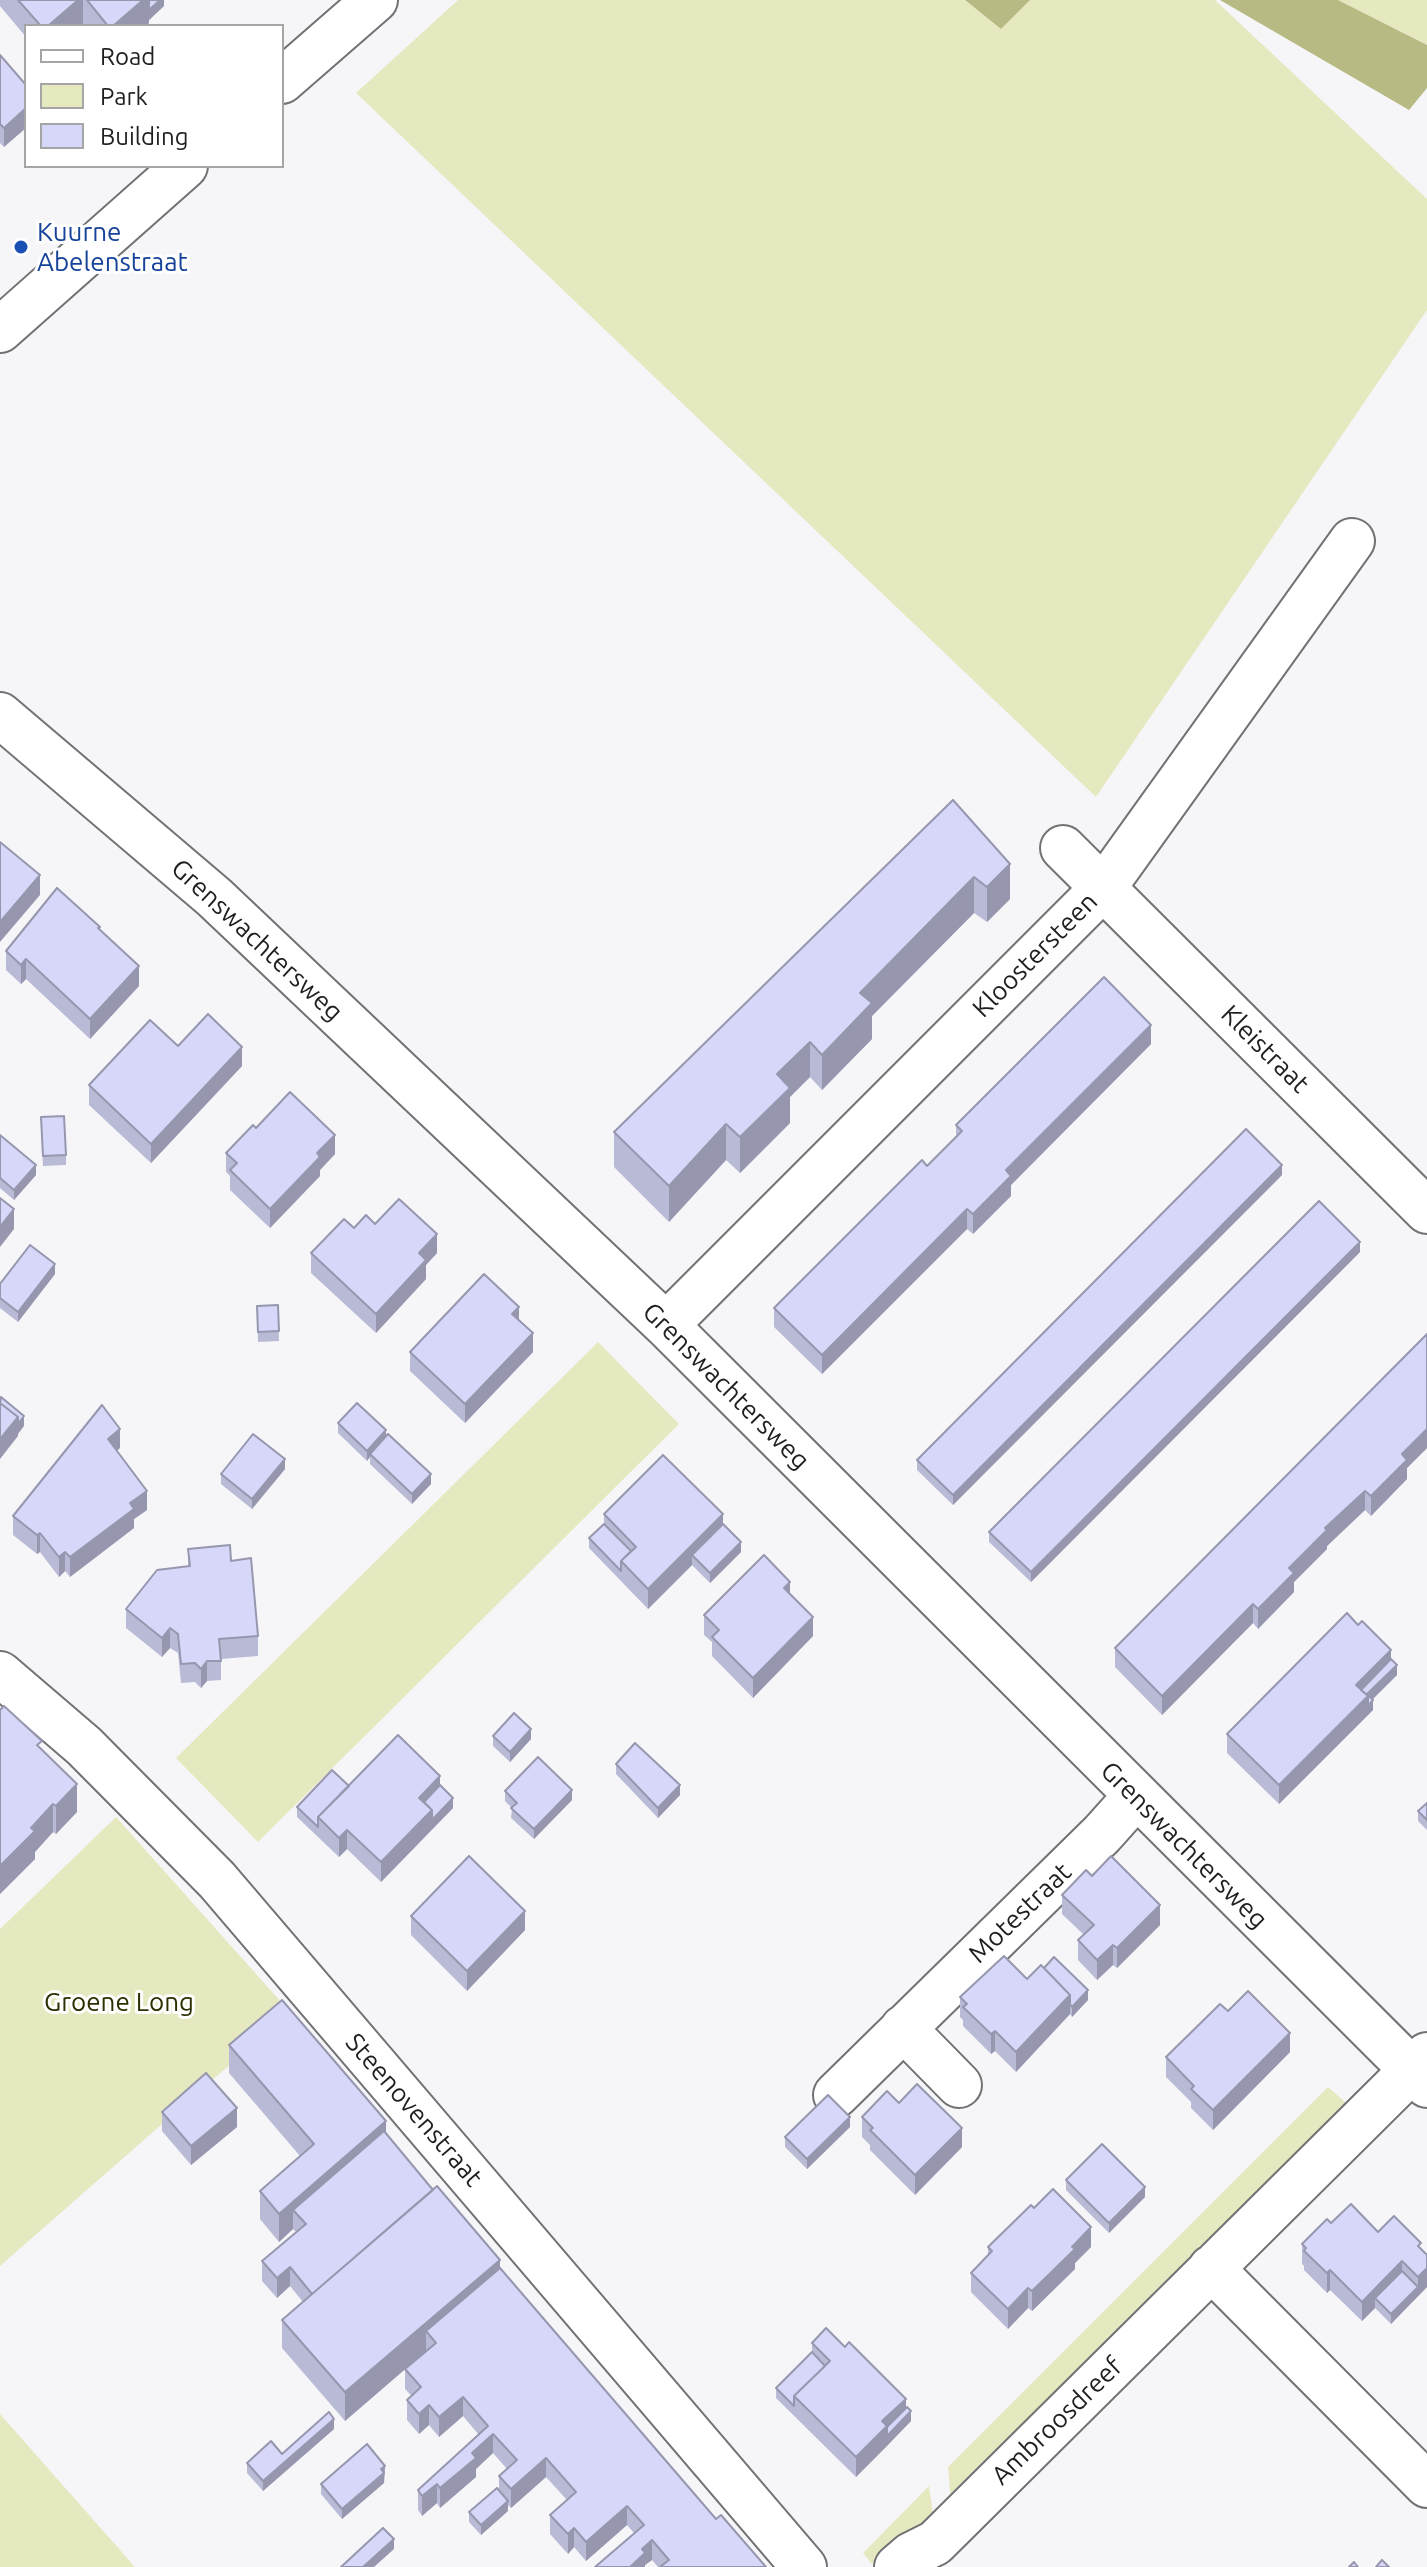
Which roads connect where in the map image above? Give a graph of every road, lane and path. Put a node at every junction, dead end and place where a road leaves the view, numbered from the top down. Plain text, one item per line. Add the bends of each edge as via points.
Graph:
1 (375, 0) edge
2 (284, 79) edge
3 (183, 168) edge
4 (0, 330) edge
5 (1352, 541) dead end
6 (0, 715) edge
7 (1063, 848) dead end
8 (1104, 887) junction
9 (1427, 1211) edge
10 (666, 1325) junction
11 (0, 1674) edge
12 (1136, 1796) junction
13 (903, 2028) junction
14 (1422, 2070) edge
15 (959, 2085) dead end
16 (836, 2095) dead end
17 (1211, 2268) junction
18 (1427, 2485) edge
19 (804, 2567) edge
20 (897, 2567) edge

1 - 2 street
3 - 4 street
5 - 8 street, Kloostersteen
6 - 10 street, Grenswachtersweg via 214,897
7 - 8 street, Kleistraat
8 - 9 street, Kleistraat
8 - 10 street, Kloostersteen
10 - 12 street, Grenswachtersweg
11 - 19 street, Steenovenstraat via 84,1746 217,1880
12 - 13 street, Motestraat
12 - 14 street, Grenswachtersweg
13 - 15 street
13 - 16 street, Motestraat
14 - 17 street, Ambroosdreef
17 - 18 street
17 - 20 street, Ambroosdreef via 935,2543

